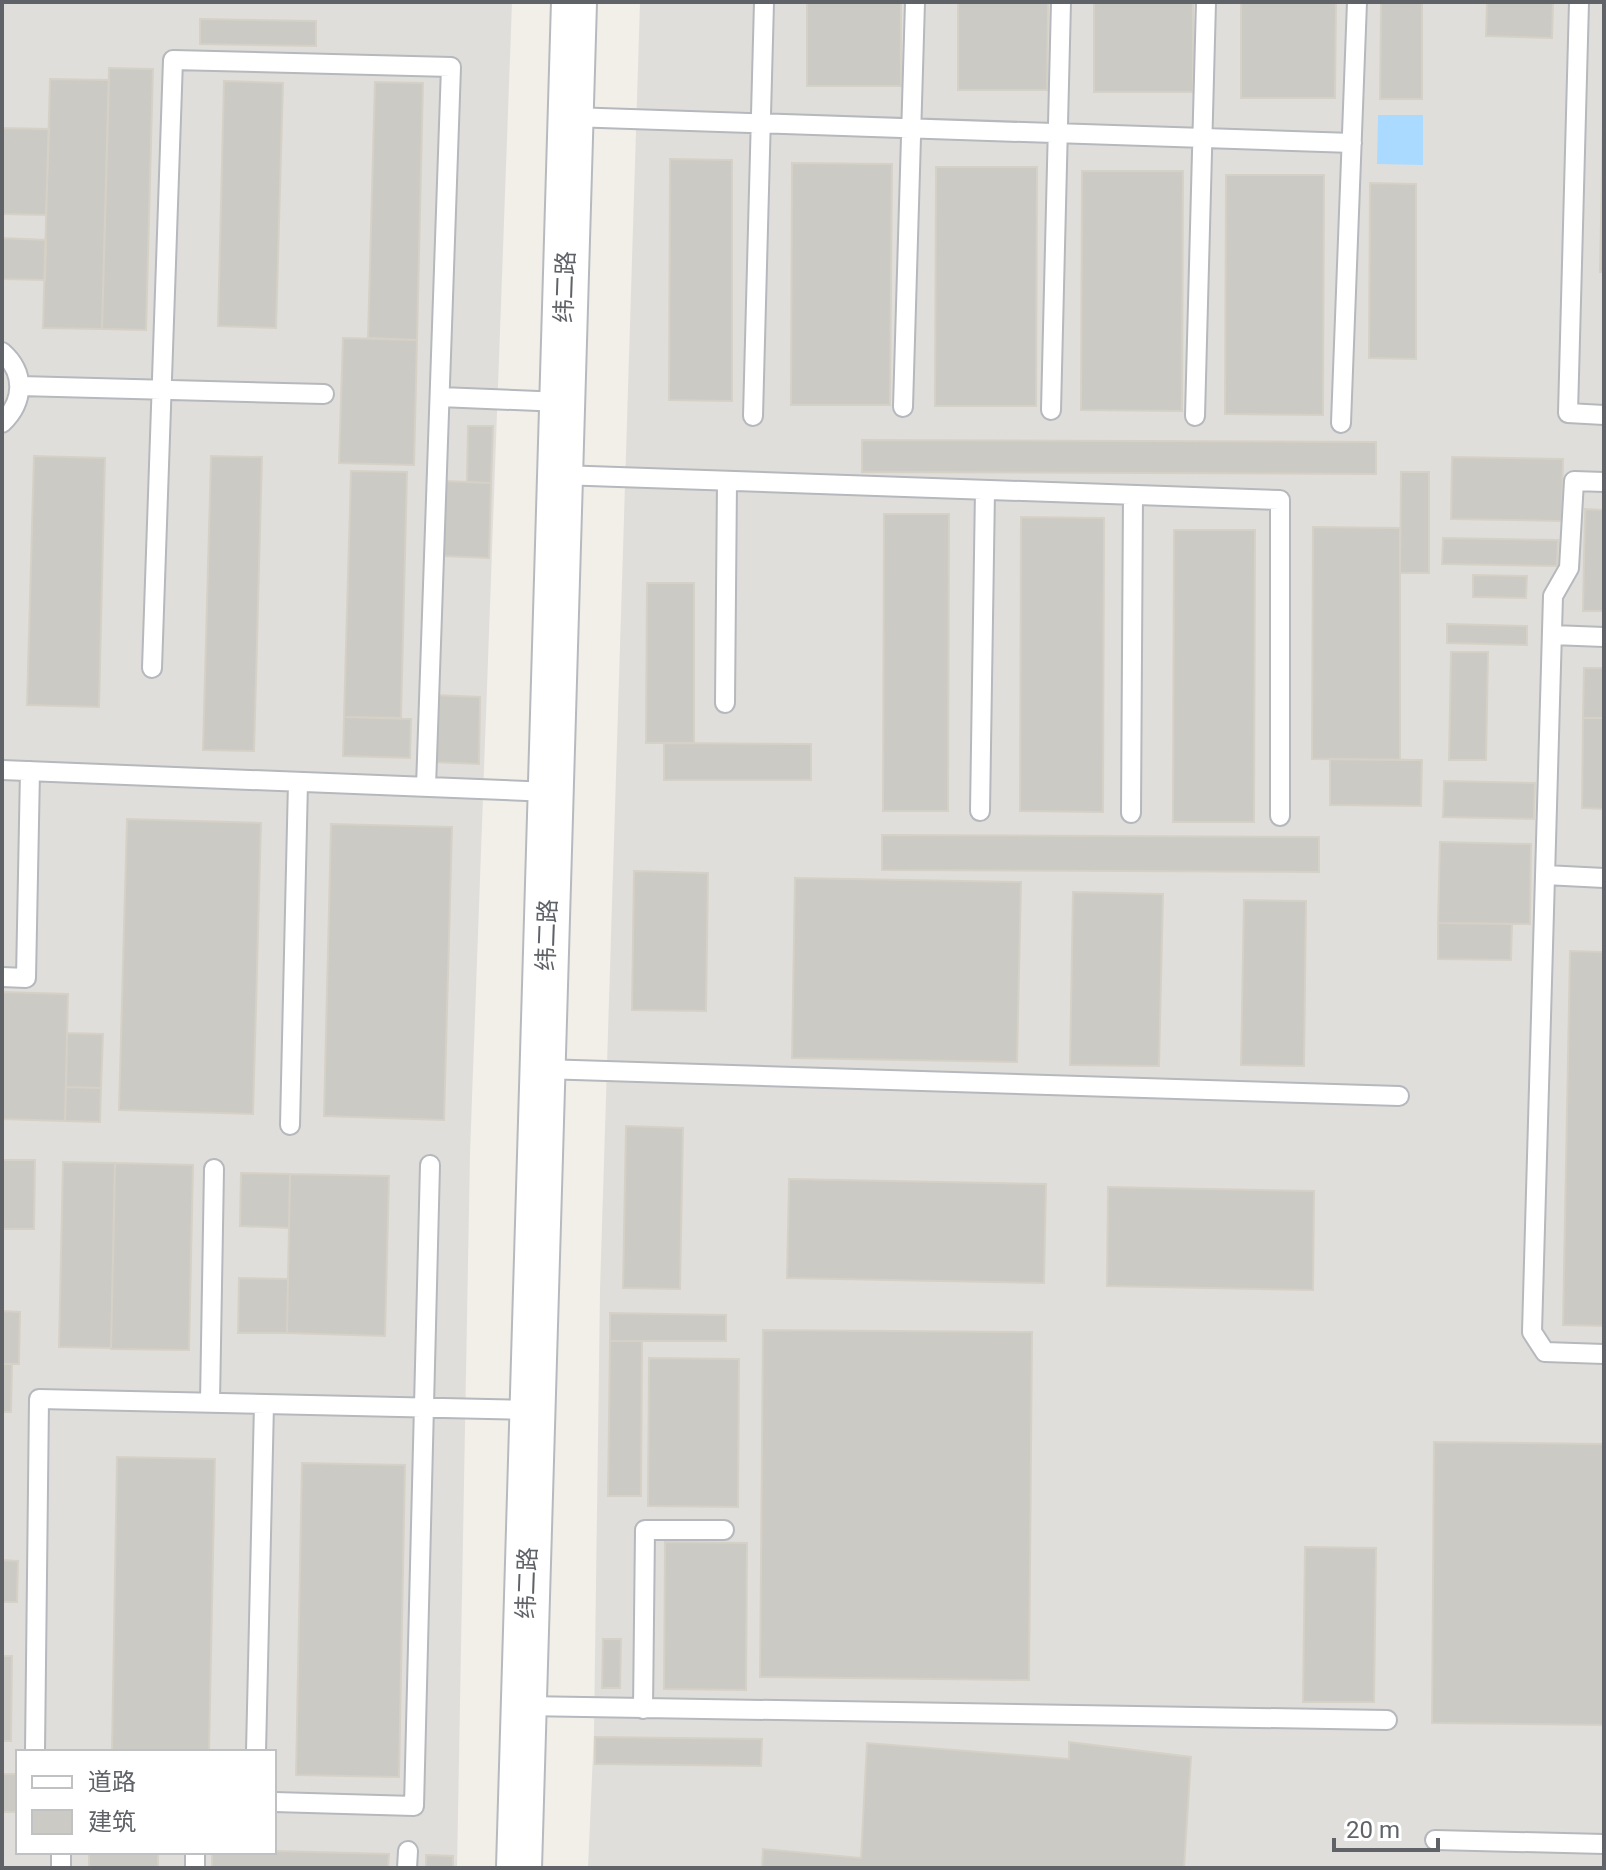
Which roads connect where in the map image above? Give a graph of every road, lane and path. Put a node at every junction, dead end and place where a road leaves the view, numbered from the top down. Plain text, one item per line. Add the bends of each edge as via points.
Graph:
1 (574, 2) edge
2 (764, 2) edge
3 (915, 2) edge
4 (1061, 2) edge
5 (1206, 2) edge
6 (1357, 2) edge
7 (1579, 2) edge
8 (571, 117) junction
9 (761, 123) junction
10 (912, 128) junction
11 (1058, 132) junction
12 (1202, 137) junction
13 (1352, 143) junction
14 (2, 352) edge
15 (20, 386) junction
16 (162, 389) junction
17 (324, 394) dead end
18 (440, 397) junction
19 (562, 402) junction
20 (903, 407) dead end
21 (1051, 410) dead end
22 (1604, 415) edge
23 (753, 416) dead end
24 (1195, 416) dead end
25 (2, 423) edge
26 (1341, 423) dead end
27 (560, 475) junction
28 (727, 481) junction
29 (1604, 482) edge
30 (985, 490) junction
31 (1133, 495) junction
32 (1552, 635) junction
33 (1604, 637) edge
34 (152, 668) dead end
35 (725, 703) dead end
36 (2, 770) edge
37 (30, 771) junction
38 (298, 782) junction
39 (426, 787) junction
40 (551, 792) junction
41 (980, 811) dead end
42 (1131, 813) dead end
43 (1280, 816) dead end
44 (1545, 875) junction
45 (1604, 878) edge
46 (2, 977) edge
47 (543, 1069) junction
48 (1399, 1096) dead end
49 (290, 1125) dead end
50 (430, 1165) dead end
51 (214, 1169) dead end
52 (1604, 1354) edge
53 (210, 1402) junction
54 (264, 1404) junction
55 (425, 1407) junction
56 (532, 1410) junction
57 (724, 1530) dead end
58 (524, 1706) junction
59 (643, 1709) junction
60 (1387, 1720) dead end
61 (35, 1750) edge
62 (256, 1750) edge
63 (276, 1802) edge
64 (1435, 1840) dead end
65 (1604, 1844) edge
66 (519, 1868) edge

1 - 8 street, 纬二路
2 - 9 lane
3 - 10 lane
4 - 11 lane
5 - 12 lane
6 - 13 lane
7 - 22 lane via 1568,413
8 - 9 lane
8 - 19 street, 纬二路
9 - 10 lane
9 - 23 lane
10 - 11 lane
10 - 20 lane
11 - 12 lane
11 - 21 lane
12 - 13 lane
12 - 24 lane
13 - 26 lane
14 - 15 lane
15 - 16 lane
15 - 25 lane via 18,401
16 - 17 lane
16 - 18 lane via 173,60 451,67
16 - 34 lane
18 - 19 lane
18 - 39 lane
19 - 27 street, 纬二路
27 - 28 lane
27 - 40 street, 纬二路
28 - 30 lane
28 - 35 lane
29 - 32 lane via 1574,481 1569,568 1553,596
30 - 31 lane
30 - 41 lane
31 - 42 lane
31 - 43 lane via 1280,500
32 - 33 lane
32 - 44 lane
36 - 37 lane
37 - 38 lane
37 - 46 lane via 26,978
38 - 39 lane
38 - 49 lane
39 - 40 lane
40 - 47 street, 纬二路
44 - 45 lane
44 - 52 lane via 1532,1332 1545,1352
47 - 48 lane
47 - 56 street, 纬二路
50 - 55 lane
51 - 53 lane
53 - 54 lane
53 - 61 lane via 39,1399
54 - 55 lane
54 - 62 lane
55 - 56 lane
55 - 63 lane via 414,1806
56 - 58 street, 纬二路
57 - 59 lane via 645,1530
58 - 59 lane
58 - 66 street, 纬二路
59 - 60 lane
64 - 65 lane

